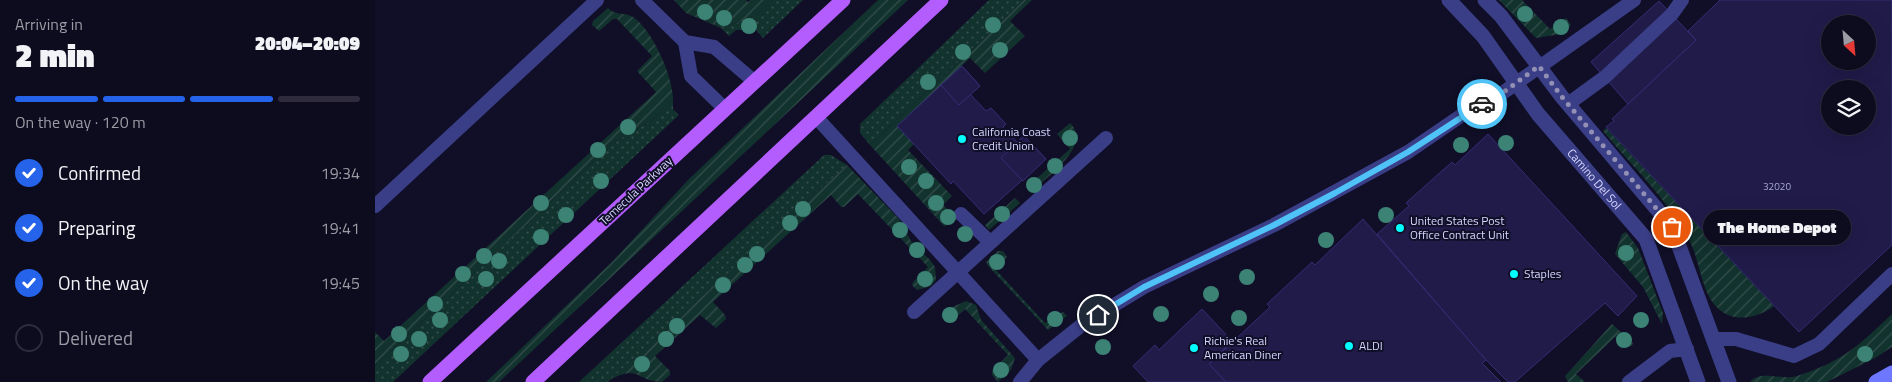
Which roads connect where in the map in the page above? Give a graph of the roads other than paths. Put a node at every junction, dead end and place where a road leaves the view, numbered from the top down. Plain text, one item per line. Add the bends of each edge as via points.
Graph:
1 (597, 0) edge
2 (642, 0) edge
3 (843, 0) edge
4 (941, 0) edge
5 (1449, 0) edge
6 (1485, 0) edge
7 (1635, 0) edge
8 (1682, 0) edge
9 (685, 42) junction
10 (1539, 66) junction
11 (755, 82) junction
12 (1516, 83) junction
13 (1568, 104) junction
14 (725, 109) junction
15 (816, 117) junction
16 (1106, 138) dead end
17 (375, 206) edge
18 (961, 214) dead end
19 (990, 242) junction
20 (958, 272) junction
21 (1892, 274) edge
22 (914, 312) dead end
23 (1714, 339) junction
24 (1687, 349) junction
25 (1038, 360) junction
26 (1892, 373) edge
27 (430, 382) edge
28 (533, 382) edge
29 (1020, 382) edge
30 (1629, 382) edge
31 (1698, 382) edge
32 (1729, 382) edge
33 (1876, 382) edge

1 - 17 lane
2 - 9 lane
3 - 11 main road, Temecula Parkway
4 - 15 main road
5 - 12 street, Camino Del Sol via 1483,36
6 - 10 street
7 - 10 lane
8 - 13 lane via 1672,14 1605,78
9 - 11 lane via 714,47
9 - 14 lane via 691,76
10 - 12 lane
10 - 13 street
11 - 14 main road, Temecula Parkway
12 - 24 street, Camino Del Sol via 1538,114 1646,239
12 - 25 lane via 1408,152 1335,193 1144,287 1083,324
13 - 23 street via 1672,227
14 - 27 main road, Temecula Parkway
15 - 20 lane
15 - 28 main road
16 - 19 lane
18 - 19 lane
19 - 20 lane
20 - 22 lane
20 - 25 lane
21 - 23 lane via 1819,344 1794,356 1736,339
23 - 32 street
24 - 30 lane via 1670,351
24 - 31 street, Camino Del Sol
25 - 29 lane
26 - 33 street

